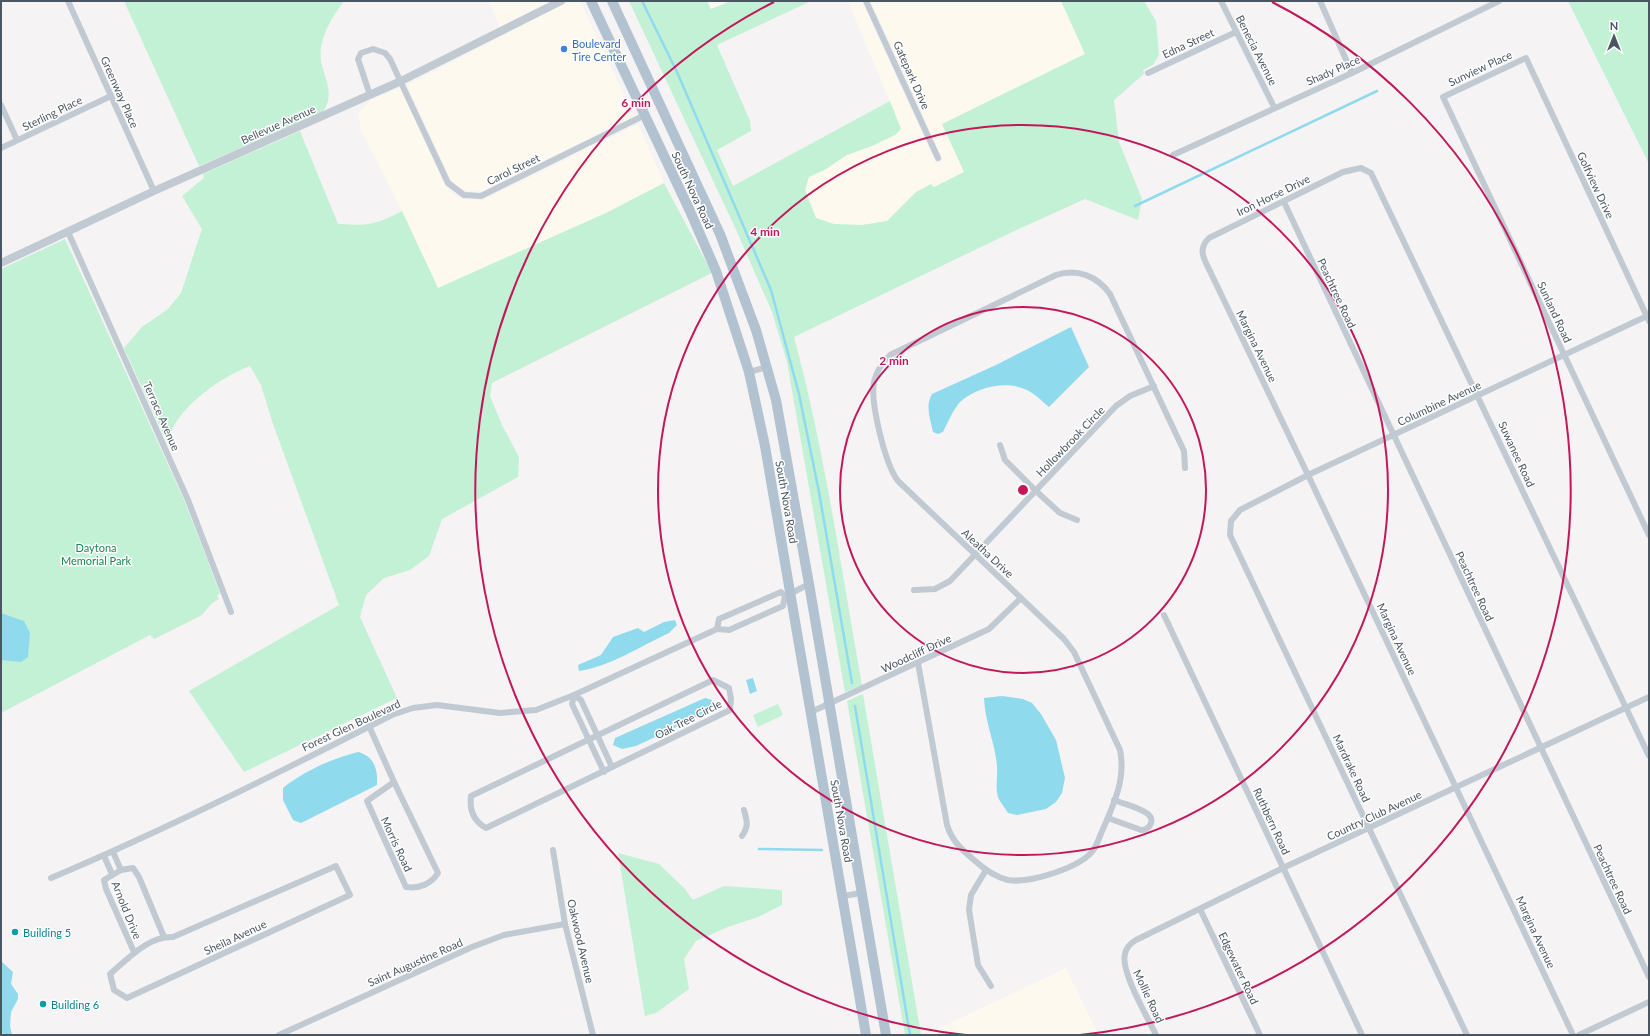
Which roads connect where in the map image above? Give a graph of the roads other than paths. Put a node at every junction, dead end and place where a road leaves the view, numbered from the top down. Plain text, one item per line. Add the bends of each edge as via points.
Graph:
1 (68, 1) edge
2 (561, 1) edge
3 (591, 1) edge
4 (612, 1) edge
5 (866, 1) edge
6 (1221, 1) edge
7 (1320, 1) edge
8 (1499, 1) edge
9 (1236, 32) junction
10 (1526, 58) joint
11 (1148, 73) dead end
12 (1352, 73) junction
13 (401, 82) junction
14 (370, 95) junction
15 (111, 96) junction
16 (1443, 97) joint
17 (1, 105) edge
18 (1274, 107) junction
19 (645, 115) junction
20 (17, 140) junction
21 (1, 148) edge
22 (1172, 155) dead end
23 (938, 158) dead end
24 (1362, 168) joint
25 (154, 191) junction
26 (1284, 202) junction
27 (68, 232) junction
28 (1202, 251) joint
29 (1, 263) edge
30 (1648, 318) edge
31 (1564, 355) junction
32 (767, 367) junction
33 (749, 372) junction
34 (1154, 386) junction
35 (1478, 395) junction
36 (1392, 435) junction
37 (1000, 445) dead end
38 (1185, 468) dead end
39 (1308, 475) junction
40 (1036, 491) junction
41 (1240, 510) joint
42 (1077, 520) dead end
43 (1649, 535) edge
44 (976, 555) junction
45 (809, 584) junction
46 (914, 590) dead end
47 (788, 595) junction
48 (1021, 598) junction
49 (231, 612) dead end
50 (1164, 615) dead end
51 (716, 629) junction
52 (918, 663) junction
53 (574, 695) junction
54 (1649, 697) edge
55 (829, 705) junction
56 (1626, 708) junction
57 (811, 712) junction
58 (369, 726) junction
59 (596, 734) junction
60 (588, 738) junction
61 (1540, 748) junction
62 (1649, 756) edge
63 (612, 768) junction
64 (604, 772) junction
65 (394, 782) junction
66 (1456, 787) junction
67 (1114, 800) junction
68 (744, 810) dead end
69 (1108, 818) junction
70 (1369, 828) junction
71 (742, 836) dead end
72 (553, 850) dead end
73 (112, 852) junction
74 (104, 856) junction
75 (1283, 868) junction
76 (121, 870) junction
77 (986, 870) junction
78 (112, 874) junction
79 (51, 878) dead end
80 (861, 893) junction
81 (843, 896) junction
82 (1200, 909) junction
83 (565, 924) junction
84 (164, 937) junction
85 (134, 952) junction
86 (1124, 965) joint
87 (1649, 978) edge
88 (991, 986) dead end
89 (1649, 1002) edge
90 (279, 1035) edge
91 (591, 1035) edge
92 (866, 1035) edge
93 (886, 1035) edge
94 (1156, 1035) edge
95 (1260, 1035) edge
96 (1362, 1035) edge
97 (1467, 1035) edge
98 (1574, 1035) edge
99 (1579, 1035) edge

1 - 15 street, Greenway Place
2 - 13 street, Bellevue Avenue
3 - 19 main road, South Nova Road
4 - 32 main road, South Nova Road via 720,234 745,296
5 - 23 street, Gatepark Drive
6 - 9 street, Benecia Avenue
7 - 12 street
8 - 12 street, Shady Place
9 - 11 street, Edna Street
9 - 18 street, Benecia Avenue
10 - 16 street, Sunview Place
10 - 30 street, Golfview Drive
12 - 18 street, Shady Place
13 - 14 street, Bellevue Avenue
13 - 14 street, Carol Street via 385,53 368,50 361,53 358,60
13 - 19 street, Carol Street via 448,183 464,195 481,196
14 - 25 street, Bellevue Avenue
15 - 20 street, Sterling Place
15 - 25 street, Greenway Place
16 - 31 street, Sunland Road
17 - 20 street
18 - 22 street, Shady Place
19 - 33 main road, South Nova Road via 706,246
20 - 21 street, Sterling Place
24 - 26 street, Iron Horse Drive via 1343,172
24 - 35 street, Suwanee Road via 1369,170 1374,176
25 - 27 street, Bellevue Avenue
26 - 28 street, Iron Horse Drive via 1209,238
26 - 36 street, Peachtree Road
27 - 29 street, Bellevue Avenue
27 - 49 street, Terrace Avenue via 188,500
28 - 39 street, Margina Avenue
30 - 31 street, Columbine Avenue
31 - 35 street, Columbine Avenue
31 - 43 street, Sunland Road
32 - 33 street
32 - 45 main road, South Nova Road via 783,432
33 - 47 main road, South Nova Road via 766,446
34 - 38 street, Aleatha Drive via 1184,451
34 - 40 street, Hollowbrook Circle via 1123,400
34 - 44 street, Aleatha Drive via 1110,294 1095,279 1074,272 1056,275 897,351 886,359 876,377 874,390 888,464 898,481
35 - 36 street, Columbine Avenue
35 - 56 street, Suwanee Road
36 - 39 street, Columbine Avenue
36 - 61 street, Peachtree Road
37 - 40 street via 1005,460
39 - 41 street, Columbine Avenue
39 - 66 street, Margina Avenue
40 - 42 street via 1060,513
40 - 44 street, Hollowbrook Circle
41 - 70 street, Mardrake Road via 1231,521 1230,535
44 - 46 street, Hollowbrook Circle via 954,578 942,586
44 - 48 street, Aleatha Drive
45 - 47 street
45 - 55 main road, South Nova Road
47 - 51 street, Forest Glen Boulevard via 783,606 728,630
47 - 51 street, Forest Glen Boulevard via 781,592 719,619
47 - 57 main road, South Nova Road
48 - 52 street, Woodcliff Drive via 989,629
48 - 67 street, Aleatha Drive via 1053,627 1074,652 1100,705 1122,759 1122,776
50 - 75 street, Ruthbern Road
51 - 53 street, Forest Glen Boulevard
52 - 55 street, Woodcliff Drive
52 - 77 street, Aleatha Drive via 949,832 962,850
53 - 58 street, Forest Glen Boulevard via 536,710 500,713 437,705 413,708
53 - 59 street via 581,700
53 - 60 street via 572,704
54 - 56 street, Country Club Avenue
55 - 57 street, Woodcliff Drive
55 - 80 main road, South Nova Road
56 - 61 street, Country Club Avenue
56 - 62 street, Suwanee Road
57 - 81 main road, South Nova Road
58 - 65 street, Morris Road
58 - 73 street, Forest Glen Boulevard
59 - 60 street, Oak Tree Circle
59 - 63 street
59 - 63 street, Oak Tree Circle via 713,680 729,688 730,710
60 - 64 street
60 - 64 street, Oak Tree Circle via 471,796 472,814 477,823 486,828
61 - 66 street, Country Club Avenue
61 - 87 street, Peachtree Road
63 - 64 street, Oak Tree Circle
65 - 65 street, Morris Road via 438,873 434,880 414,888 406,887 367,801
66 - 70 street, Country Club Avenue
66 - 98 street, Margina Avenue
67 - 69 street, Aleatha Drive
67 - 69 street via 1148,814 1151,825 1141,830
68 - 71 street via 747,828
69 - 77 street, Aleatha Drive via 1094,850 1079,862 1021,881 1003,878
70 - 75 street, Country Club Avenue
70 - 97 street, Mardrake Road
72 - 83 street, Oakwood Avenue
73 - 74 street, Forest Glen Boulevard
73 - 76 street, Arnold Drive
74 - 78 street, Arnold Drive
74 - 79 street, Forest Glen Boulevard
75 - 82 street, Country Club Avenue
75 - 96 street, Ruthbern Road
76 - 78 street
76 - 84 street, Arnold Drive via 133,868 139,877
77 - 88 street via 971,895 969,910 978,965
78 - 85 street, Arnold Drive via 104,880 106,889
80 - 81 street
80 - 93 main road, South Nova Road
81 - 92 main road, South Nova Road
82 - 86 street, Country Club Avenue via 1136,940 1127,948
82 - 95 street, Edgewater Road
83 - 90 street, Saint Augustine Road via 504,935 472,947
83 - 91 street, Oakwood Avenue
84 - 85 street, Sheila Avenue
84 - 85 street, Sheila Avenue via 173,937 336,866 350,895 127,998 114,990 110,974
86 - 94 street, Mollie Road
89 - 99 street

